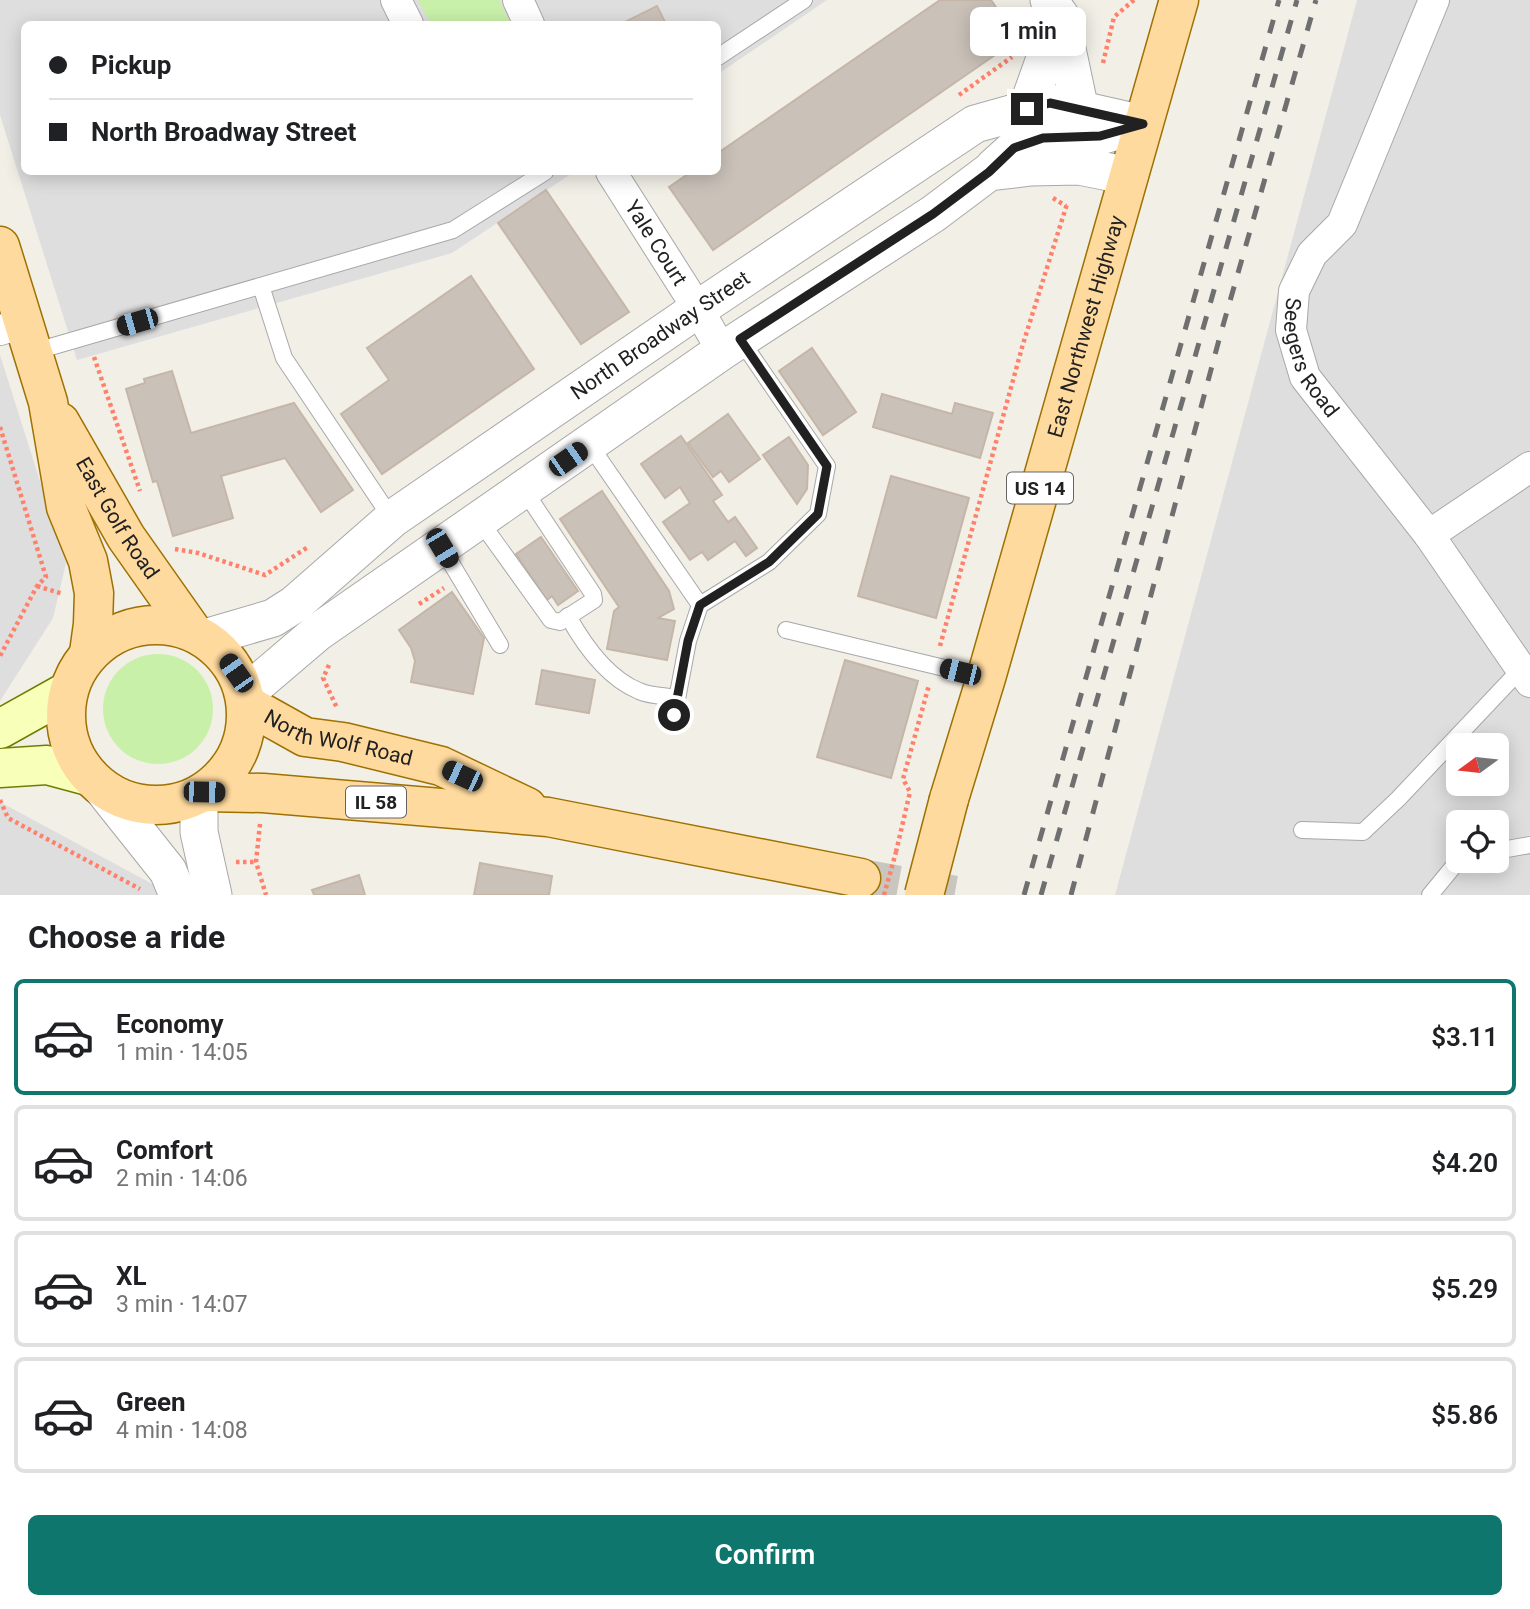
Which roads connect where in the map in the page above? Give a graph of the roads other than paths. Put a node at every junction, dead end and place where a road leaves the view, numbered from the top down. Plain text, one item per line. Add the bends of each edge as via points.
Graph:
1 (396, 0) edge
2 (518, 0) edge
3 (804, 0) edge
4 (1179, 0) edge
5 (1434, 0) edge
6 (1055, 8) edge
7 (406, 21) edge
8 (528, 21) edge
9 (721, 56) edge
10 (1027, 109) junction
11 (1080, 110) junction
12 (1143, 124) junction
13 (989, 172) junction
14 (540, 175) edge
15 (613, 175) edge
16 (1129, 176) junction
17 (0, 246) edge
18 (261, 286) junction
19 (698, 309) junction
20 (19, 335) edge
21 (731, 345) junction
22 (48, 401) junction
23 (589, 444) junction
24 (1530, 467) edge
25 (524, 490) junction
26 (392, 519) junction
27 (480, 521) junction
28 (1429, 535) junction
29 (451, 563) junction
30 (700, 605) junction
31 (569, 616) junction
32 (786, 630) dead end
33 (199, 635) junction
34 (500, 645) dead end
35 (89, 653) junction
36 (1526, 676) edge
37 (986, 678) junction
38 (68, 691) junction
39 (677, 698) junction
40 (245, 700) junction
41 (674, 715) dead end
42 (0, 729) edge
43 (0, 768) edge
44 (95, 782) junction
45 (202, 793) junction
46 (548, 817) junction
47 (1302, 830) dead end
48 (1530, 845) edge
49 (1509, 849) edge
50 (1448, 873) edge
51 (873, 886) tunnel mouth
52 (178, 895) edge
53 (213, 895) edge
54 (924, 895) edge
55 (1430, 895) edge

1 - 7 street
2 - 8 street
3 - 9 lane
4 - 12 main road, East Northwest Highway / US 14
5 - 28 street, Seegers Road via 1342,224 1312,254 1294,291 1291,330 1305,377
6 - 10 street
6 - 11 street
10 - 11 street, North Broadway Street via 1050,103
10 - 19 street, North Broadway Street via 975,124
11 - 12 street, North Broadway Street
12 - 13 street via 1100,136 1043,138 1014,148
12 - 16 main road, East Northwest Highway / US 14
13 - 16 street via 1079,166
13 - 21 street via 933,214
14 - 18 lane via 453,230
15 - 19 street, Yale Court
16 - 37 main road, East Northwest Highway / US 14
17 - 20 main road, East Golf Road
18 - 20 lane via 88,336
18 - 26 lane via 284,358
19 - 21 street, Yale Court
19 - 26 street, North Broadway Street
20 - 22 main road, East Golf Road
21 - 23 street
21 - 30 lane via 827,466 818,514 769,562
22 - 33 main road, East Golf Road via 126,537
22 - 35 main road, East Golf Road via 66,507 88,561 94,593
23 - 25 street
23 - 30 lane
24 - 28 street
25 - 27 street
25 - 31 lane via 593,594 594,600
26 - 33 street, North Broadway Street via 273,618
27 - 29 street
27 - 31 lane via 551,621
28 - 36 street, Seegers Road
29 - 34 lane
29 - 40 street via 318,632
30 - 39 lane
31 - 39 lane via 581,641 621,680 640,691
32 - 37 lane
33 - 35 main road via 166,624 137,626 111,636
33 - 40 main road via 222,653 236,673
35 - 38 main road
36 - 47 lane via 1363,832
37 - 54 main road, East Northwest Highway / US 14, bridge
38 - 42 main road
38 - 44 main road via 65,721 72,750
39 - 41 lane
40 - 45 main road, IL 58 via 243,738 229,769
40 - 46 main road, North Wolf Road via 305,737 440,766
43 - 44 main road via 47,765
44 - 45 main road, IL 58 via 132,803 167,805
44 - 52 street via 168,871
45 - 46 main road, North Wolf Road / IL 58 via 263,793
45 - 53 street via 199,832
46 - 51 main road, North Wolf Road / IL 58
48 - 49 lane
50 - 55 lane

